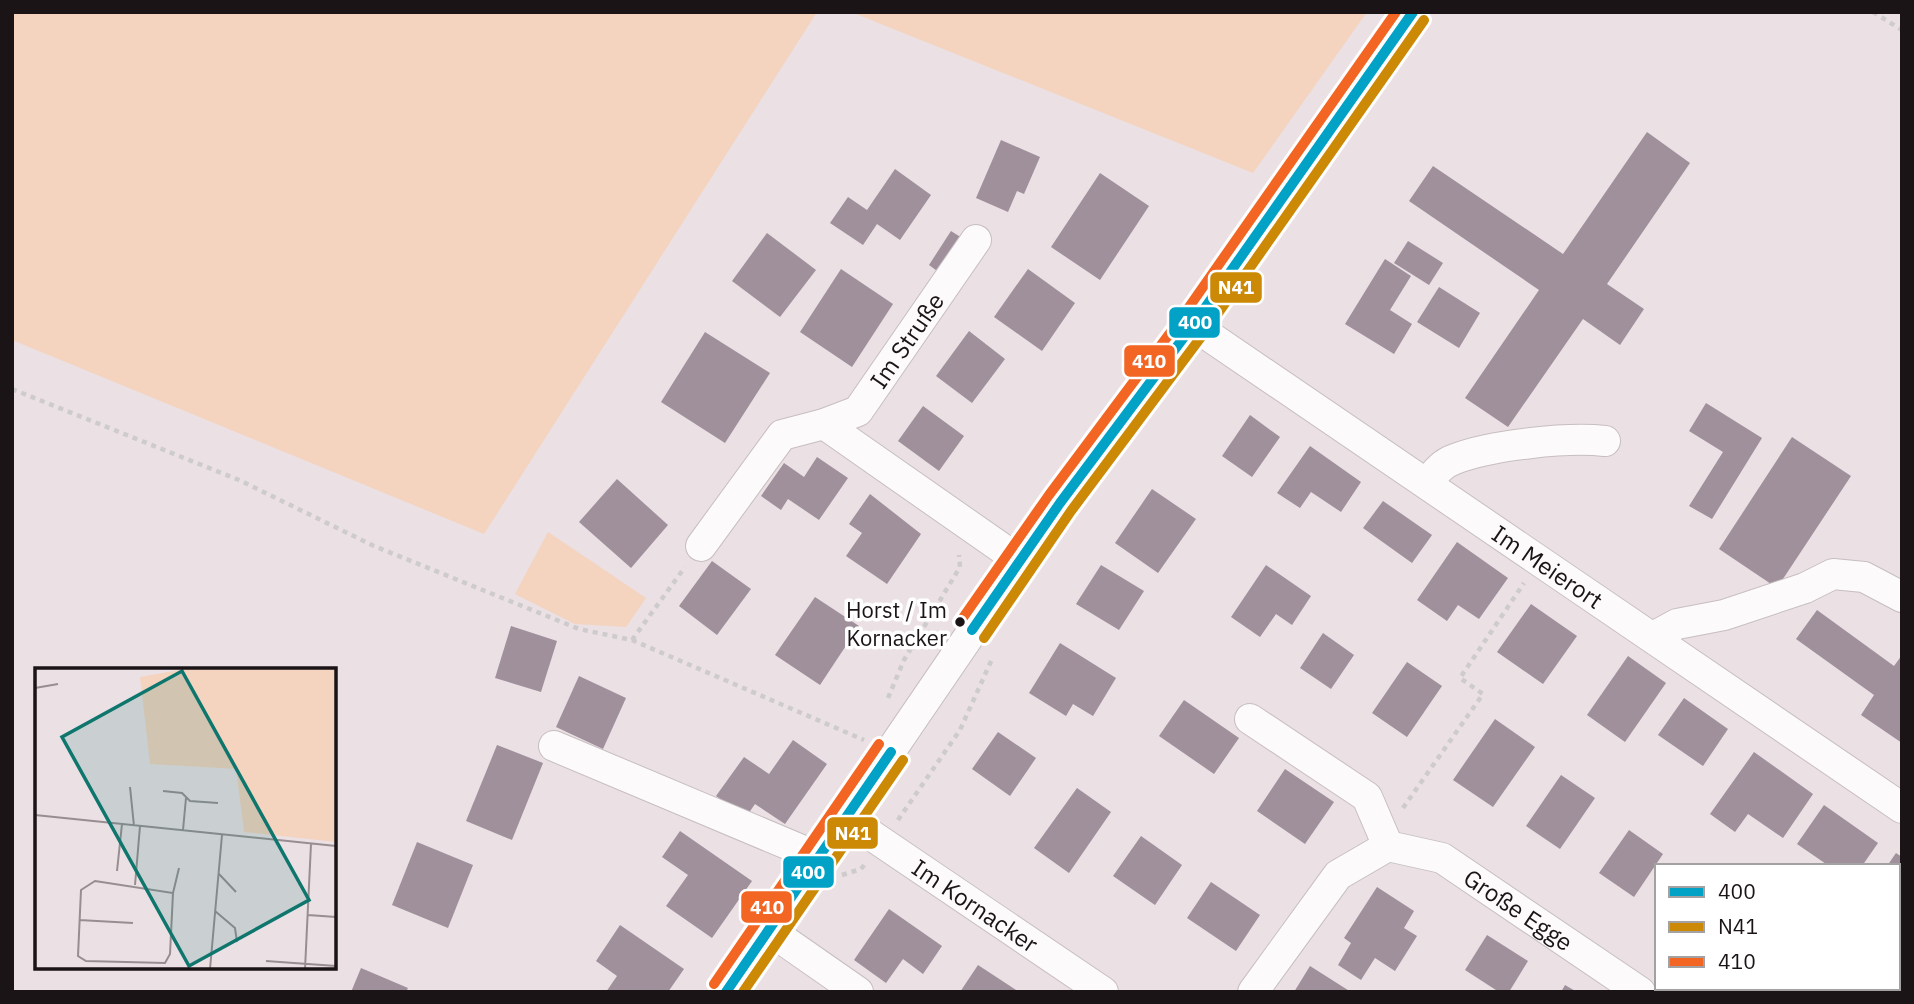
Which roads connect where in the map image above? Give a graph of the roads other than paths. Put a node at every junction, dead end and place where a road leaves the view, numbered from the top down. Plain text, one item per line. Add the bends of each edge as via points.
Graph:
1 (1413, 12) edge
2 (976, 240) dead end
3 (1193, 325) junction
4 (824, 425) junction
5 (1605, 441) dead end
6 (1428, 484) junction
7 (701, 546) road end
8 (1020, 561) junction
9 (1902, 597) edge
10 (1653, 637) junction
11 (1250, 719) dead end
12 (554, 746) dead end
13 (1902, 808) edge
14 (846, 818) junction
15 (1388, 846) junction
16 (817, 860) junction
17 (769, 930) junction
18 (726, 992) edge
19 (858, 992) edge
20 (1102, 992) edge
21 (1253, 992) edge
22 (1640, 992) edge

1 - 3 street
2 - 4 street, Im Struße via 858,411
3 - 6 street, Im Meierort
3 - 8 street
4 - 7 street, Im Struße via 782,435
4 - 8 street
5 - 6 street via 1554,441 1455,459 1434,473
6 - 10 street, Im Meierort
8 - 14 street
9 - 10 street via 1864,577 1833,574 1724,615 1677,624
10 - 13 street, Im Meierort
11 - 15 street via 1367,797
12 - 16 street
14 - 16 street
14 - 20 street, Im Kornacker
15 - 21 street via 1338,875
15 - 22 street, Große Egge via 1441,858
16 - 17 street
17 - 18 street
17 - 19 street

